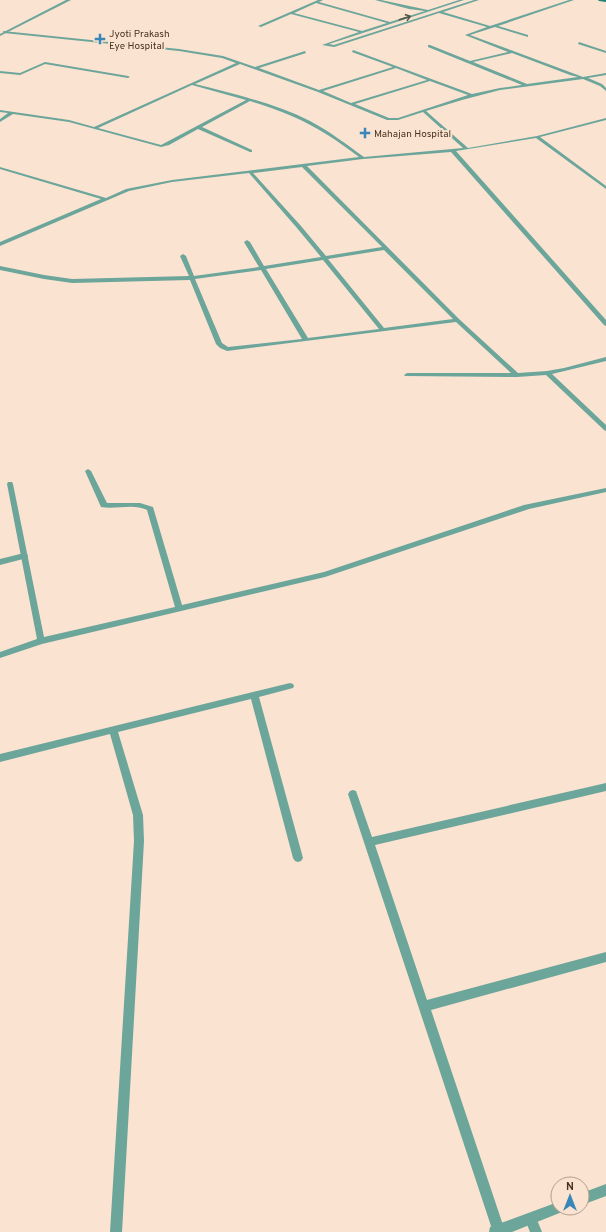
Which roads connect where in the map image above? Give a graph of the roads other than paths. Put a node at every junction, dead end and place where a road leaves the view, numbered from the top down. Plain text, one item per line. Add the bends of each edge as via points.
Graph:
1 (68, 0) edge
2 (322, 0) edge
3 (378, 0) edge
4 (462, 0) edge
5 (476, 0) edge
6 (572, 0) edge
7 (600, 0) edge
8 (606, 1) edge
9 (316, 2) junction
10 (430, 10) junction
11 (440, 12) junction
12 (290, 13) junction
13 (389, 23) junction
14 (260, 26) dead end
15 (398, 26) junction
16 (493, 26) junction
17 (362, 32) junction
18 (2, 33) edge
19 (371, 35) junction
20 (528, 36) dead end
21 (579, 43) dead end
22 (429, 46) dead end
23 (353, 51) dead end
24 (305, 52) dead end
25 (512, 52) junction
26 (606, 52) edge
27 (239, 62) junction
28 (470, 62) junction
29 (397, 67) junction
30 (256, 68) junction
31 (0, 72) edge
32 (606, 74) edge
33 (128, 77) dead end
34 (584, 78) junction
35 (431, 80) junction
36 (191, 84) junction
37 (526, 85) junction
38 (606, 90) edge
39 (319, 91) junction
40 (473, 96) junction
41 (249, 100) junction
42 (350, 104) junction
43 (0, 111) edge
44 (424, 111) junction
45 (13, 112) junction
46 (606, 119) edge
47 (0, 121) edge
48 (198, 127) junction
49 (94, 128) junction
50 (537, 137) junction
51 (467, 149) junction
52 (453, 150) junction
53 (250, 151) dead end
54 (363, 158) junction
55 (302, 166) junction
56 (0, 168) edge
57 (250, 172) junction
58 (606, 188) edge
59 (105, 198) junction
60 (247, 242) dead end
61 (0, 244) edge
62 (386, 248) junction
63 (183, 256) dead end
64 (325, 258) junction
65 (0, 268) edge
66 (263, 268) junction
67 (191, 278) junction
68 (457, 320) junction
69 (606, 324) edge
70 (383, 330) junction
71 (306, 340) junction
72 (606, 358) edge
73 (547, 373) junction
74 (407, 375) dead end
75 (517, 375) junction
76 (606, 429) edge
77 (88, 471) dead end
78 (10, 484) dead end
79 (606, 490) edge
80 (24, 556) junction
81 (0, 562) edge
82 (179, 608) junction
83 (41, 641) junction
84 (0, 655) edge
85 (290, 686) dead end
86 (254, 695) junction
87 (113, 730) junction
88 (0, 758) edge
89 (606, 787) edge
90 (353, 794) dead end
91 (369, 842) junction
92 (298, 858) dead end
93 (606, 957) edge
94 (424, 1006) junction
95 (606, 1190) edge
96 (590, 1196) edge
97 (550, 1211) edge
98 (531, 1219) junction
99 (497, 1231) edge
100 (116, 1232) edge
101 (536, 1232) edge

1 - 18 street
2 - 9 street
3 - 10 street via 409,8
4 - 10 street
5 - 11 street
6 - 16 street
7 - 8 main road
9 - 12 street
9 - 13 street
10 - 11 street
13 -> 10 street
11 - 15 street
11 - 16 street
12 - 14 street
12 - 17 street
13 - 15 street
13 - 17 street
15 - 19 street
16 - 20 street
16 - 25 street via 467,35
17 - 19 street
17 - 19 street via 324,45 334,46
18 - 27 street via 205,53
21 - 26 street
22 - 28 street
23 - 29 street
24 - 30 street
25 - 28 street
25 - 34 street
27 - 30 street
27 - 36 street
28 - 37 street
29 - 35 street
29 - 39 street
30 - 39 street
31 - 33 street via 20,74 48,63
32 - 34 street
34 - 37 street
34 - 38 street via 598,83
35 - 40 street
35 - 42 street
36 - 41 street
36 - 49 street
37 - 40 street
39 - 42 street
40 - 44 street
41 - 48 street
41 - 54 street via 322,129
42 - 44 street via 388,119 398,119
43 - 45 street
44 - 51 street
45 - 47 street
45 - 49 street
46 - 50 street
48 - 49 street via 161,146
48 - 53 street
50 - 51 street
50 - 58 street
51 - 52 street
52 - 54 street
52 - 69 street
54 - 55 street
55 - 57 street
55 - 62 street
56 - 59 street
57 - 59 street via 143,186
57 - 64 street
59 - 61 street
60 - 66 street
62 - 64 street
62 - 68 street
63 - 67 street
64 - 66 street
64 - 70 street
65 - 67 street via 72,281
66 - 67 street
66 - 71 street
67 - 71 street via 222,347
68 - 70 street
68 - 75 street
70 - 71 street
72 - 73 street
73 - 75 street
73 - 76 street
74 - 75 street
77 - 82 street via 104,505 145,505 150,509
78 - 80 street
79 - 82 street via 527,507 325,574
80 - 81 street
80 - 83 street
82 - 83 street
83 - 84 street
85 - 86 street
86 - 87 street
86 - 92 street
87 - 88 street
87 - 100 street via 138,815 139,841
89 - 91 street
90 - 91 street
91 - 94 street
93 - 94 street
94 - 99 street
95 - 96 street
97 - 98 street
98 - 99 street
98 - 101 street

